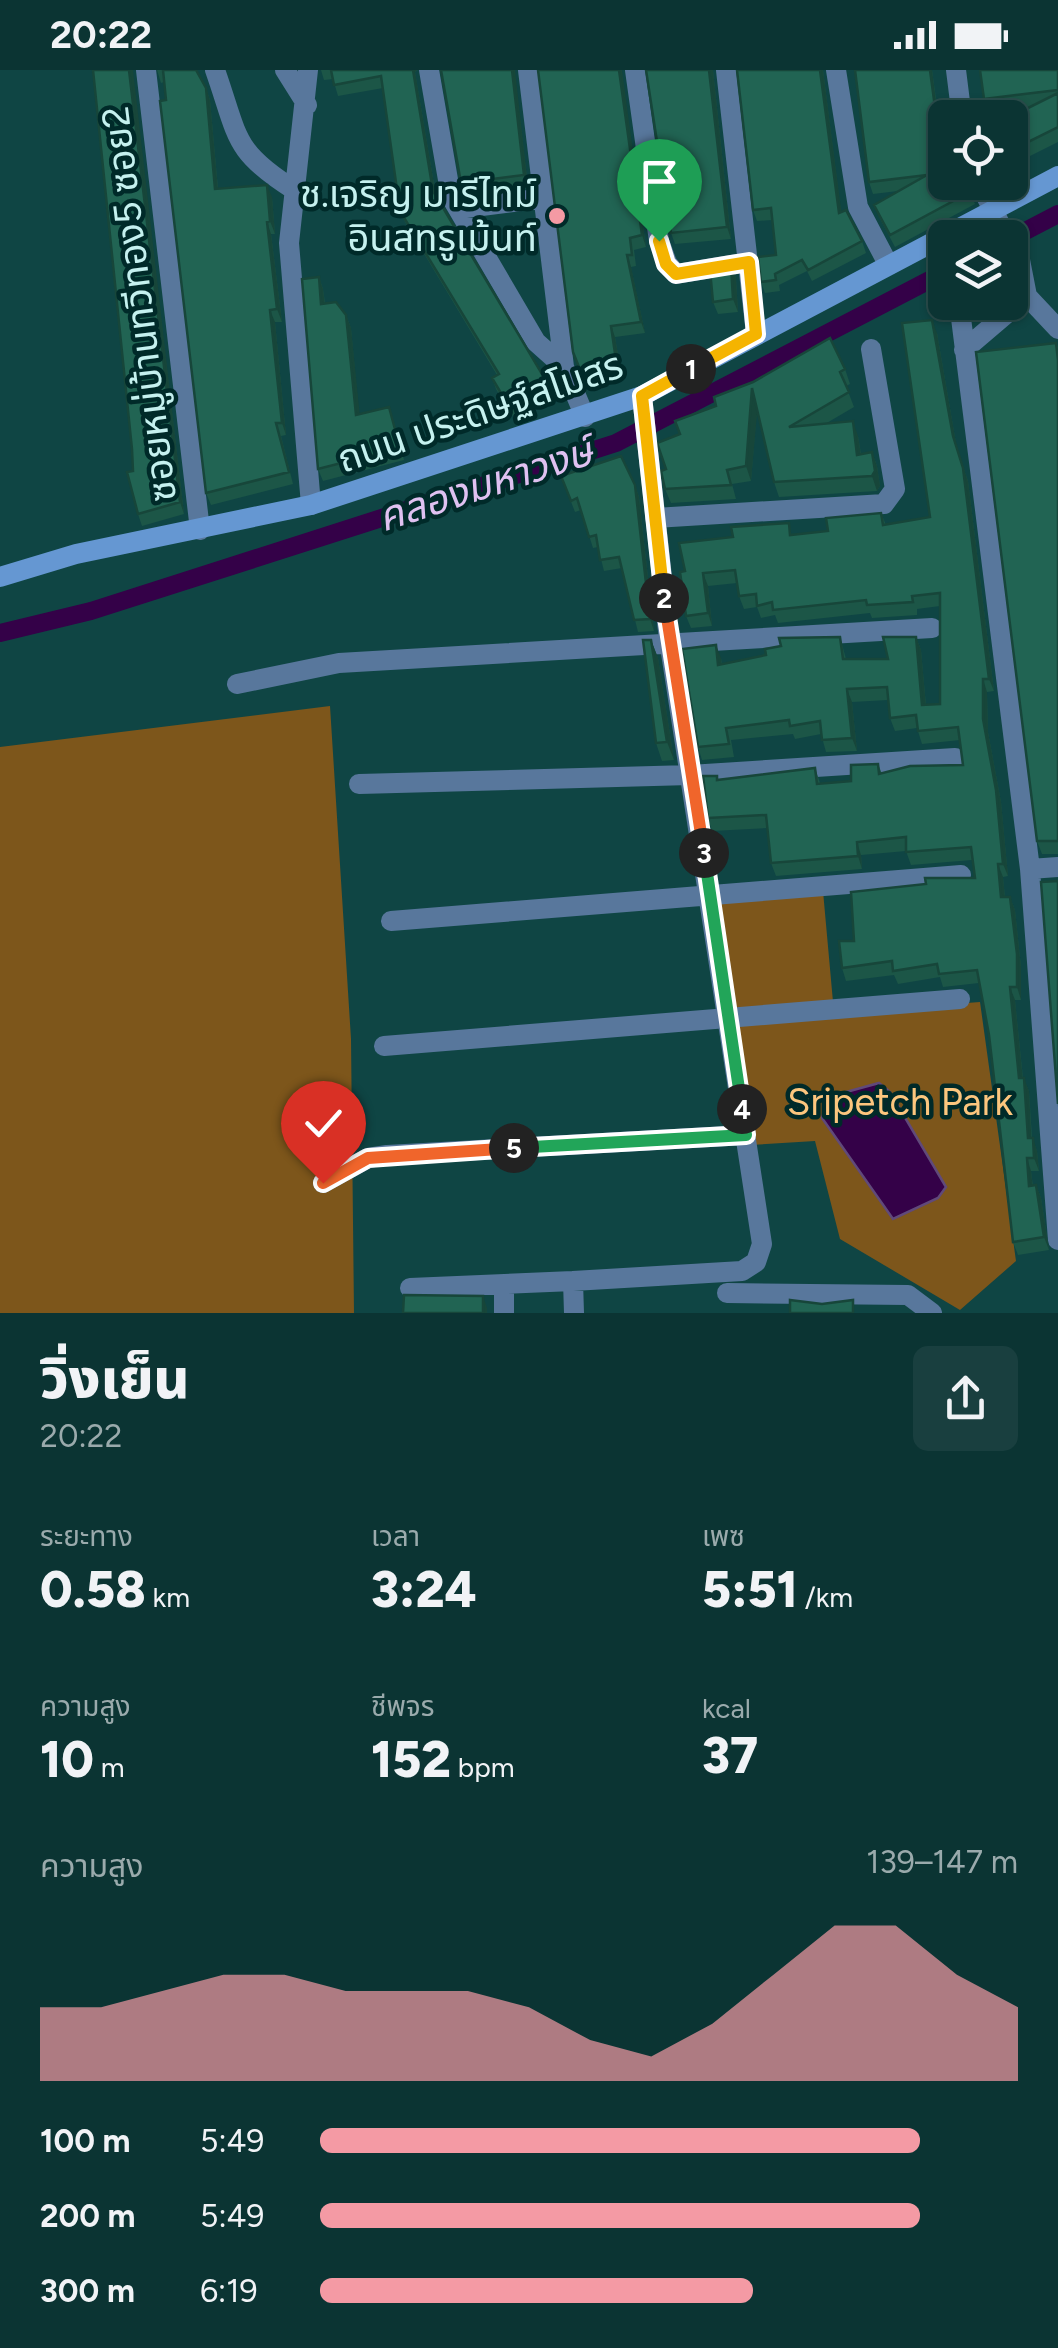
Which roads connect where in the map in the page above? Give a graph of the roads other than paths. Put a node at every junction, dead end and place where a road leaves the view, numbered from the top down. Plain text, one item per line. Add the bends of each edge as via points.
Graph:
1 (146, 70) edge
2 (215, 70) edge
3 (285, 70) edge
4 (308, 70) edge
5 (429, 70) edge
6 (528, 70) edge
7 (636, 70) edge
8 (726, 70) edge
9 (836, 70) edge
10 (956, 70) edge
11 (960, 100) edge
12 (307, 104) junction
13 (1058, 176) edge
14 (296, 191) junction
15 (545, 198) junction
16 (458, 209) junction
17 (1019, 220) edge
18 (928, 254) edge
19 (749, 262) junction
20 (888, 264) junction
21 (1028, 297) edge
22 (960, 320) edge
23 (999, 320) edge
24 (1058, 329) edge
25 (756, 334) junction
26 (871, 349) dead end
27 (964, 350) junction
28 (564, 367) junction
29 (642, 396) junction
30 (585, 417) junction
31 (311, 505) junction
32 (655, 518) junction
33 (200, 530) junction
34 (0, 577) edge
35 (932, 628) dead end
36 (670, 640) junction
37 (237, 684) dead end
38 (955, 758) dead end
39 (690, 775) junction
40 (359, 784) dead end
41 (1058, 867) edge
42 (1030, 870) junction
43 (961, 875) edge
44 (711, 896) junction
45 (390, 920) dead end
46 (960, 998) dead end
47 (728, 1017) junction
48 (384, 1046) dead end
49 (746, 1135) junction
50 (323, 1183) dead end
51 (1058, 1240) edge
52 (572, 1281) junction
53 (504, 1284) junction
54 (410, 1288) dead end
55 (727, 1293) dead end
56 (874, 1303) edge
57 (773, 1304) edge
58 (504, 1313) edge
59 (574, 1313) edge
60 (932, 1313) edge

1 - 33 street, ซอยหมู่บ้านทวีทอง5 ซอย2
2 - 14 street via 241,147
3 - 12 street
4 - 12 street
5 - 16 street via 446,182
6 - 15 street
7 - 19 street via 666,264 676,274
8 - 19 street
9 - 20 street via 858,208
10 - 11 street
12 - 14 street
13 - 17 street, ถนน ประดิษฐ์สโมสร
14 - 31 street via 290,287
15 - 16 street
15 - 28 street
16 - 28 street via 536,342
18 - 20 street, ถนน ประดิษฐ์สโมสร
19 - 25 street
20 - 25 street, ถนน ประดิษฐ์สโมสร
21 - 24 street
22 - 27 street
23 - 27 street
25 - 29 street, ถนน ประดิษฐ์สโมสร
26 - 32 street via 894,464 896,489 884,504
27 - 42 street
28 - 30 street
29 - 30 street, ถนน ประดิษฐ์สโมสร
29 - 32 street
30 - 31 street, ถนน ประดิษฐ์สโมสร
31 - 33 street, ถนน ประดิษฐ์สโมสร
32 - 36 street
33 - 34 street, ถนน ประดิษฐ์สโมสร via 76,554
35 - 36 street
36 - 37 street via 339,663
36 - 39 street
38 - 39 street
39 - 40 street
39 - 44 street
41 - 42 street
42 - 51 street
43 - 44 street
44 - 45 street
44 - 47 street
46 - 47 street
47 - 48 street
47 - 49 street
49 - 50 street via 387,1155
49 - 52 street via 762,1244 756,1262 742,1271
52 - 53 street
52 - 59 street
53 - 54 street
53 - 58 street
55 - 57 street
56 - 57 street
56 - 60 street via 908,1296

